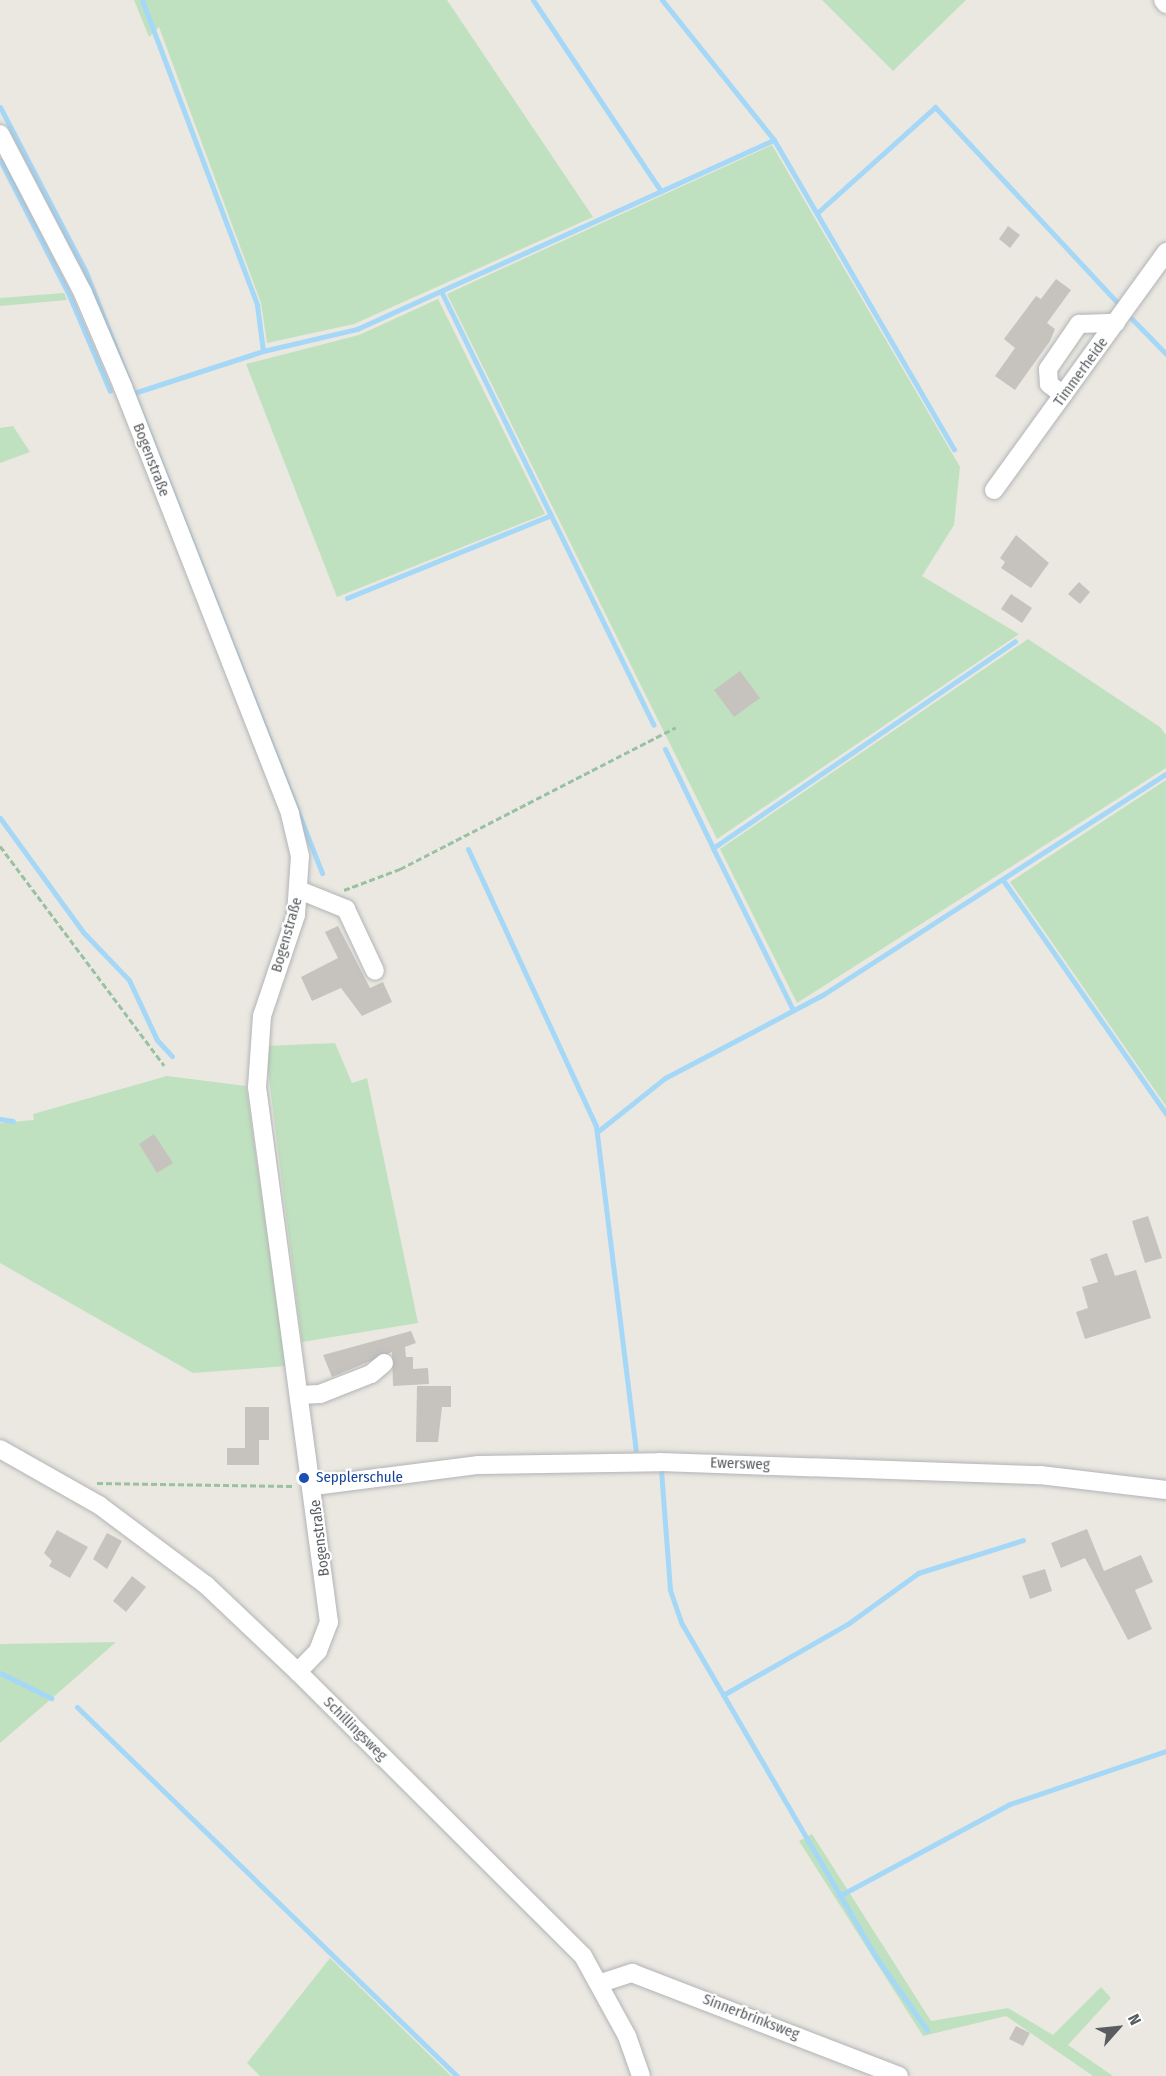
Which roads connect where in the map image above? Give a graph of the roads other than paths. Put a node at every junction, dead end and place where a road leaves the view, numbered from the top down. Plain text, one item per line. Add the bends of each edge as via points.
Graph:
1 (1163, 0) edge
2 (1166, 4) edge
3 (0, 134) edge
4 (1166, 252) edge
5 (1116, 323) junction
6 (1064, 395) junction
7 (994, 490) dead end
8 (299, 890) junction
9 (375, 971) dead end
10 (384, 1364) dead end
11 (299, 1395) junction
12 (0, 1449) edge
13 (314, 1486) junction
14 (1166, 1490) edge
15 (298, 1672) junction
16 (601, 1983) junction
17 (641, 2076) edge
18 (899, 2076) edge

1 - 2 street
3 - 8 street, Bogenstraße via 83,293 127,398 290,814 300,856
4 - 5 street, Timmerheide
5 - 6 street, Timmerheide
5 - 6 street via 1079,324 1048,369 1049,384
6 - 7 street, Timmerheide
8 - 9 street via 346,909
8 - 11 street, Bogenstraße via 262,1016 257,1088
10 - 11 street via 371,1374 320,1394
11 - 13 street, Bogenstraße
12 - 15 street, Schillingsweg via 71,1489 206,1585
13 - 14 street, Ewersweg via 479,1465 660,1462 1040,1475
13 - 15 street, Bogenstraße via 329,1622 318,1651
15 - 16 street, Schillingsweg via 583,1956
16 - 17 street, Schillingsweg
16 - 18 street, Sinnerbrinksweg via 632,1973

